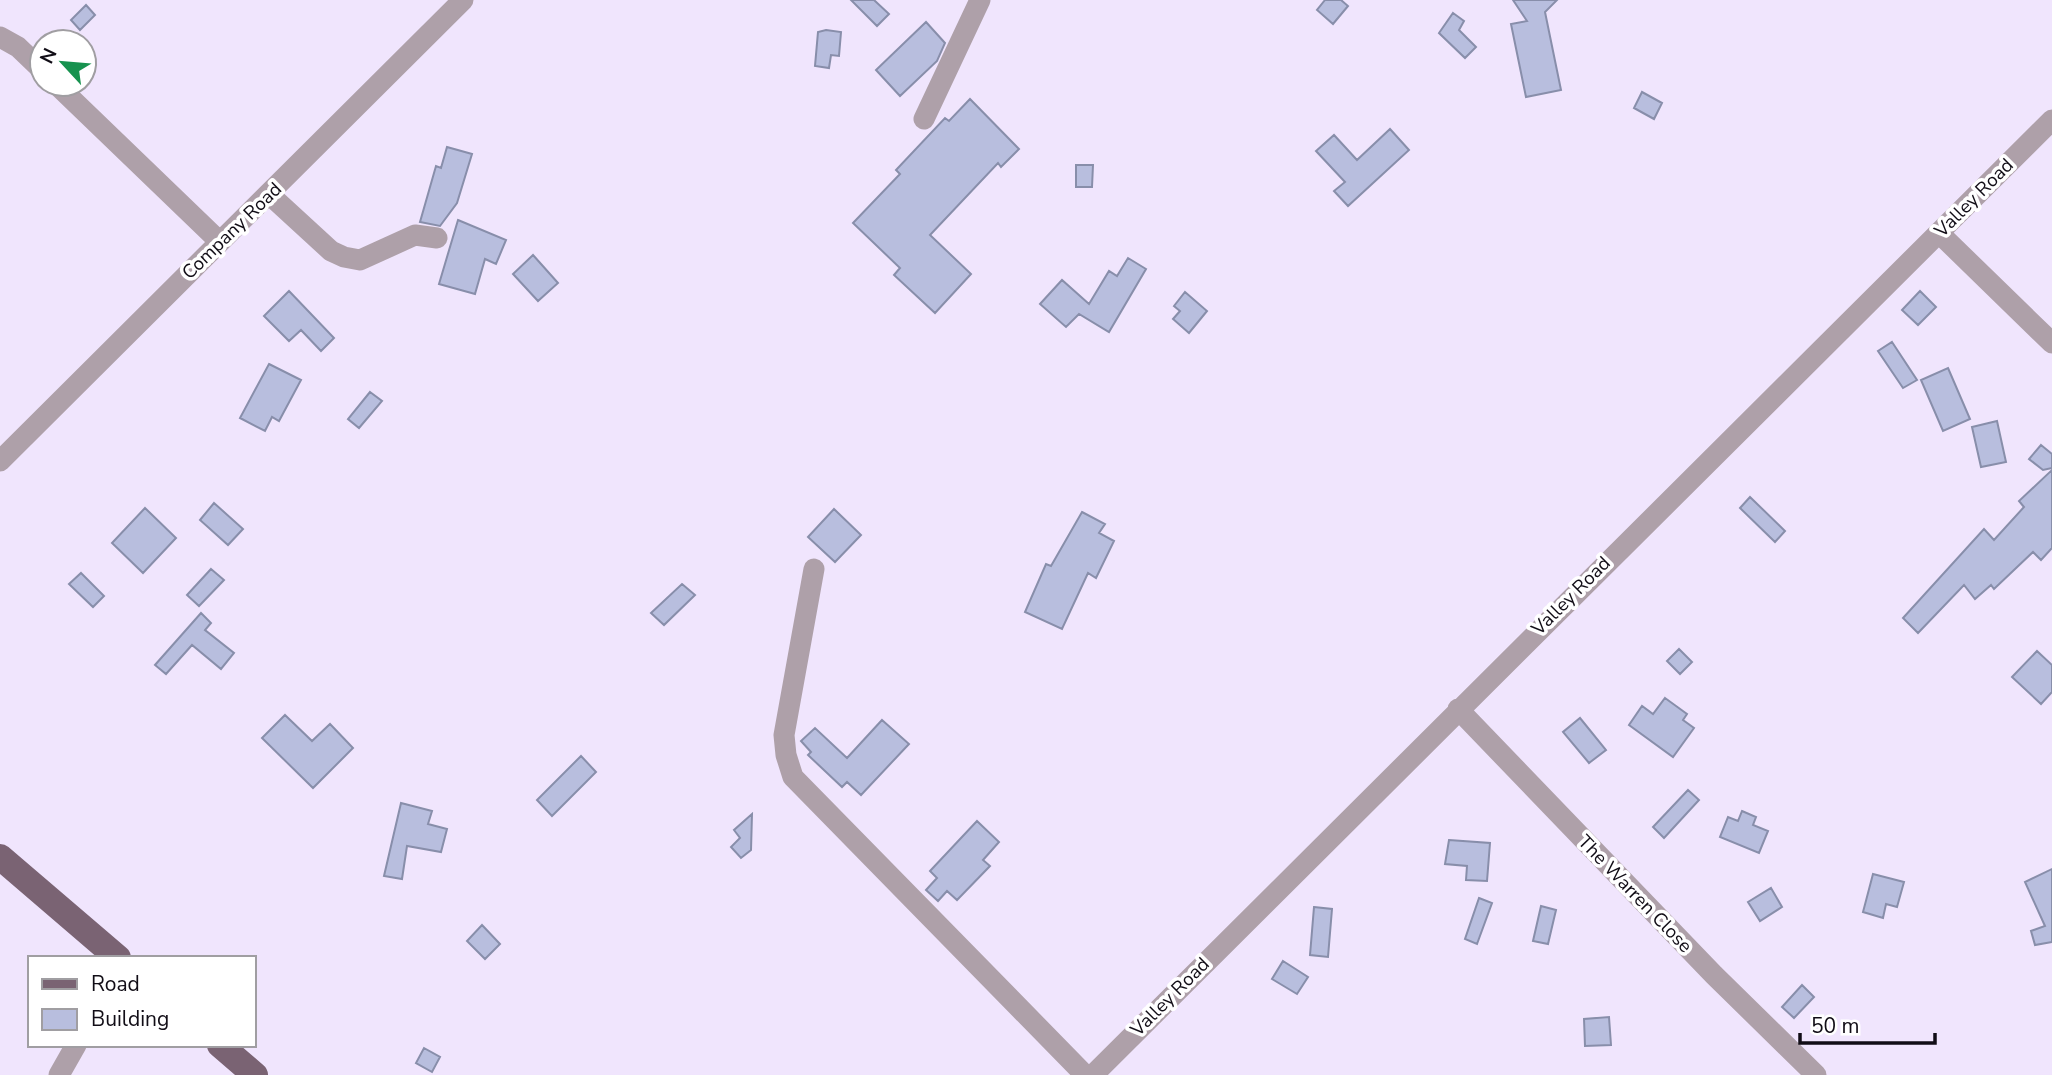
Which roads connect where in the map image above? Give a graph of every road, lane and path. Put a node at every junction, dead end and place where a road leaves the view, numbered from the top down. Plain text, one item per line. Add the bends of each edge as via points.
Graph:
1 (463, 0) edge
2 (980, 0) edge
3 (0, 37) edge
4 (28, 57) edge
5 (71, 98) edge
6 (924, 119) dead end
7 (2052, 120) edge
8 (270, 195) junction
9 (1939, 233) junction
10 (437, 238) dead end
11 (220, 242) junction
12 (2052, 343) edge
13 (0, 461) edge
14 (814, 569) dead end
15 (1458, 709) junction
16 (0, 857) edge
17 (116, 956) edge
18 (75, 1047) edge
19 (222, 1047) edge
20 (59, 1075) edge
21 (255, 1075) edge
22 (1085, 1075) edge
23 (1093, 1075) edge
24 (1816, 1075) edge

1 - 8 street, Company Road
2 - 6 street
3 - 4 street
5 - 11 street
7 - 9 street, Valley Road
8 - 10 street via 331,251 344,257 360,260 415,235
8 - 11 street, Company Road
9 - 12 street
9 - 15 street, Valley Road
11 - 13 street, Company Road
14 - 22 street via 784,735 793,776
15 - 23 street, Valley Road
15 - 24 street, The Warren Close via 1704,966
16 - 17 main road
18 - 20 street
19 - 21 main road

